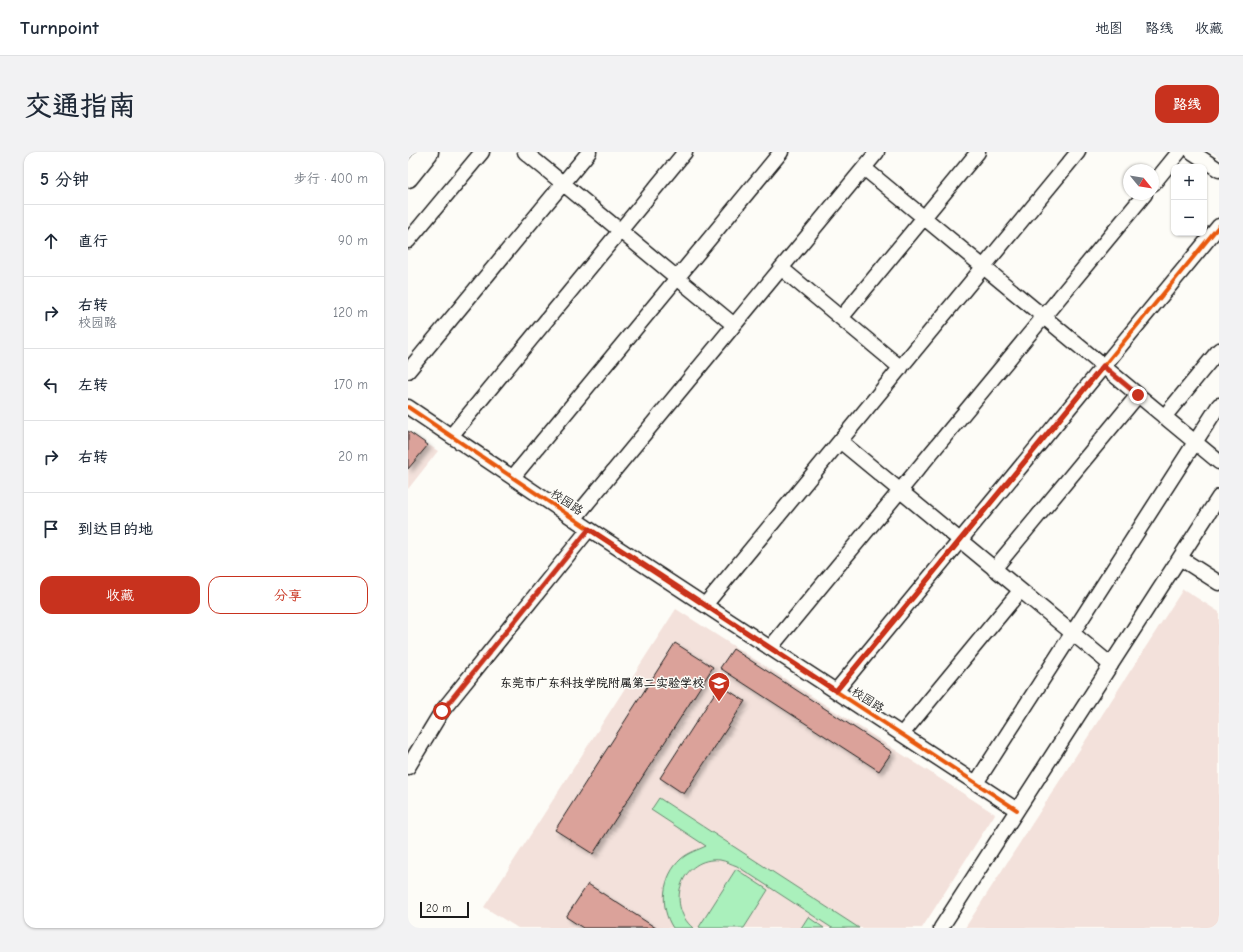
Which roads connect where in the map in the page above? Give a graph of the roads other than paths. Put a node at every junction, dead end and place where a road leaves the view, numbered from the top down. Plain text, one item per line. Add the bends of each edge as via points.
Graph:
1 (428, 152) edge
2 (482, 152) edge
3 (525, 152) edge
4 (589, 152) edge
5 (685, 152) edge
6 (781, 152) edge
7 (877, 152) edge
8 (978, 152) edge
9 (1078, 152) edge
10 (1180, 152) edge
11 (1192, 152) edge
12 (864, 168) junction
13 (1219, 170) edge
14 (408, 177) edge
15 (1159, 177) edge
16 (563, 183) junction
17 (1140, 200) edge
18 (924, 218) junction
19 (1219, 226) edge
20 (620, 231) junction
21 (408, 241) edge
22 (984, 267) junction
23 (781, 268) junction
24 (677, 278) junction
25 (1044, 317) junction
26 (841, 318) junction
27 (734, 325) junction
28 (1219, 350) edge
29 (1103, 366) junction
30 (901, 368) junction
31 (408, 371) edge
32 (1138, 395) junction
33 (1219, 405) edge
34 (408, 407) edge
35 (1164, 416) junction
36 (451, 436) junction
37 (840, 441) junction
38 (1195, 442) junction
39 (1219, 462) edge
40 (513, 478) junction
41 (900, 491) junction
42 (1219, 498) edge
43 (574, 519) junction
44 (589, 529) junction
45 (960, 540) junction
46 (1180, 558) junction
47 (994, 569) junction
48 (1219, 583) edge
49 (1020, 591) junction
50 (705, 605) junction
51 (1072, 634) junction
52 (770, 648) junction
53 (1111, 666) junction
54 (836, 691) junction
55 (902, 734) junction
56 (408, 767) edge
57 (976, 783) junction
58 (1017, 810) junction
59 (941, 928) edge

1 - 14 main road
2 - 21 street
3 - 16 street
4 - 16 street
5 - 20 street
6 - 24 street
7 - 12 street
8 - 18 street
9 - 22 street
10 - 15 street
11 - 13 street
12 - 18 street
12 - 23 street
16 - 20 street
16 - 31 street
17 - 25 street
18 - 22 street
18 - 26 street
19 - 29 street
20 - 24 street
20 - 36 street
22 - 25 street
22 - 30 street
23 - 26 street
23 - 27 street
24 - 27 street
24 - 40 street
25 - 29 street
25 - 41 street
26 - 30 street
27 - 43 street
28 - 35 street
29 - 32 street
29 - 45 street
30 - 37 street
32 - 35 street
32 - 47 street
33 - 38 street
34 - 36 street, 校园路
35 - 38 street
36 - 40 street, 校园路
37 - 41 street
37 - 50 street
38 - 39 street
38 - 51 street
40 - 43 street, 校园路
41 - 45 street
41 - 52 street
42 - 46 street
43 - 44 street, 校园路
44 - 50 street, 校园路
44 - 56 street via 442,711
45 - 47 street
45 - 54 street
46 - 48 street
46 - 53 street
47 - 49 street
49 - 51 street
49 - 55 street
50 - 52 street, 校园路
51 - 53 street
51 - 57 street
52 - 54 street, 校园路
53 - 58 street
54 - 55 street, 校园路
55 - 57 street, 校园路
57 - 58 street, 校园路
58 - 59 street

